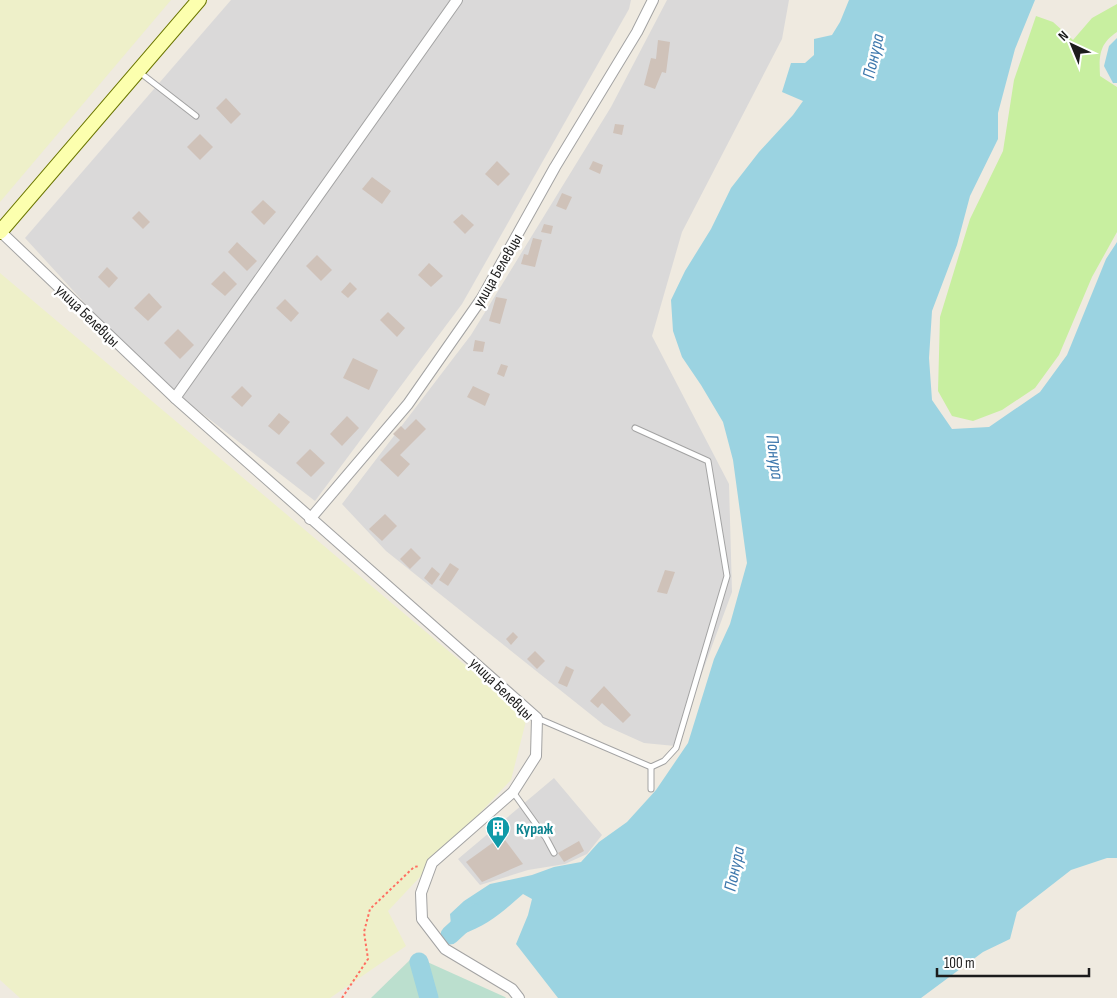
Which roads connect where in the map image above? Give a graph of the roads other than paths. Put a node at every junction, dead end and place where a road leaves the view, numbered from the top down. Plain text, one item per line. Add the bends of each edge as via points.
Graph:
1 (199, 0) edge
2 (457, 0) edge
3 (653, 0) edge
4 (138, 71) junction
5 (196, 116) dead end
6 (0, 231) edge
7 (175, 398) junction
8 (636, 428) dead end
9 (310, 519) junction
10 (537, 718) junction
11 (651, 767) junction
12 (651, 790) dead end
13 (513, 792) junction
14 (554, 853) dead end
15 (519, 998) edge

1 - 4 main road
2 - 7 street
3 - 9 street, улица Белевцы via 482,298 408,404
4 - 5 lane
4 - 6 main road
6 - 7 street, улица Белевцы
7 - 9 street, улица Белевцы
8 - 11 lane via 708,461 727,576 676,748 664,761
9 - 10 street, улица Белевцы
10 - 11 lane
10 - 13 street, улица Белевцы via 536,756
11 - 12 lane
13 - 14 lane
13 - 15 street, улица Белевцы via 432,863 420,892 422,919 445,949 512,989

